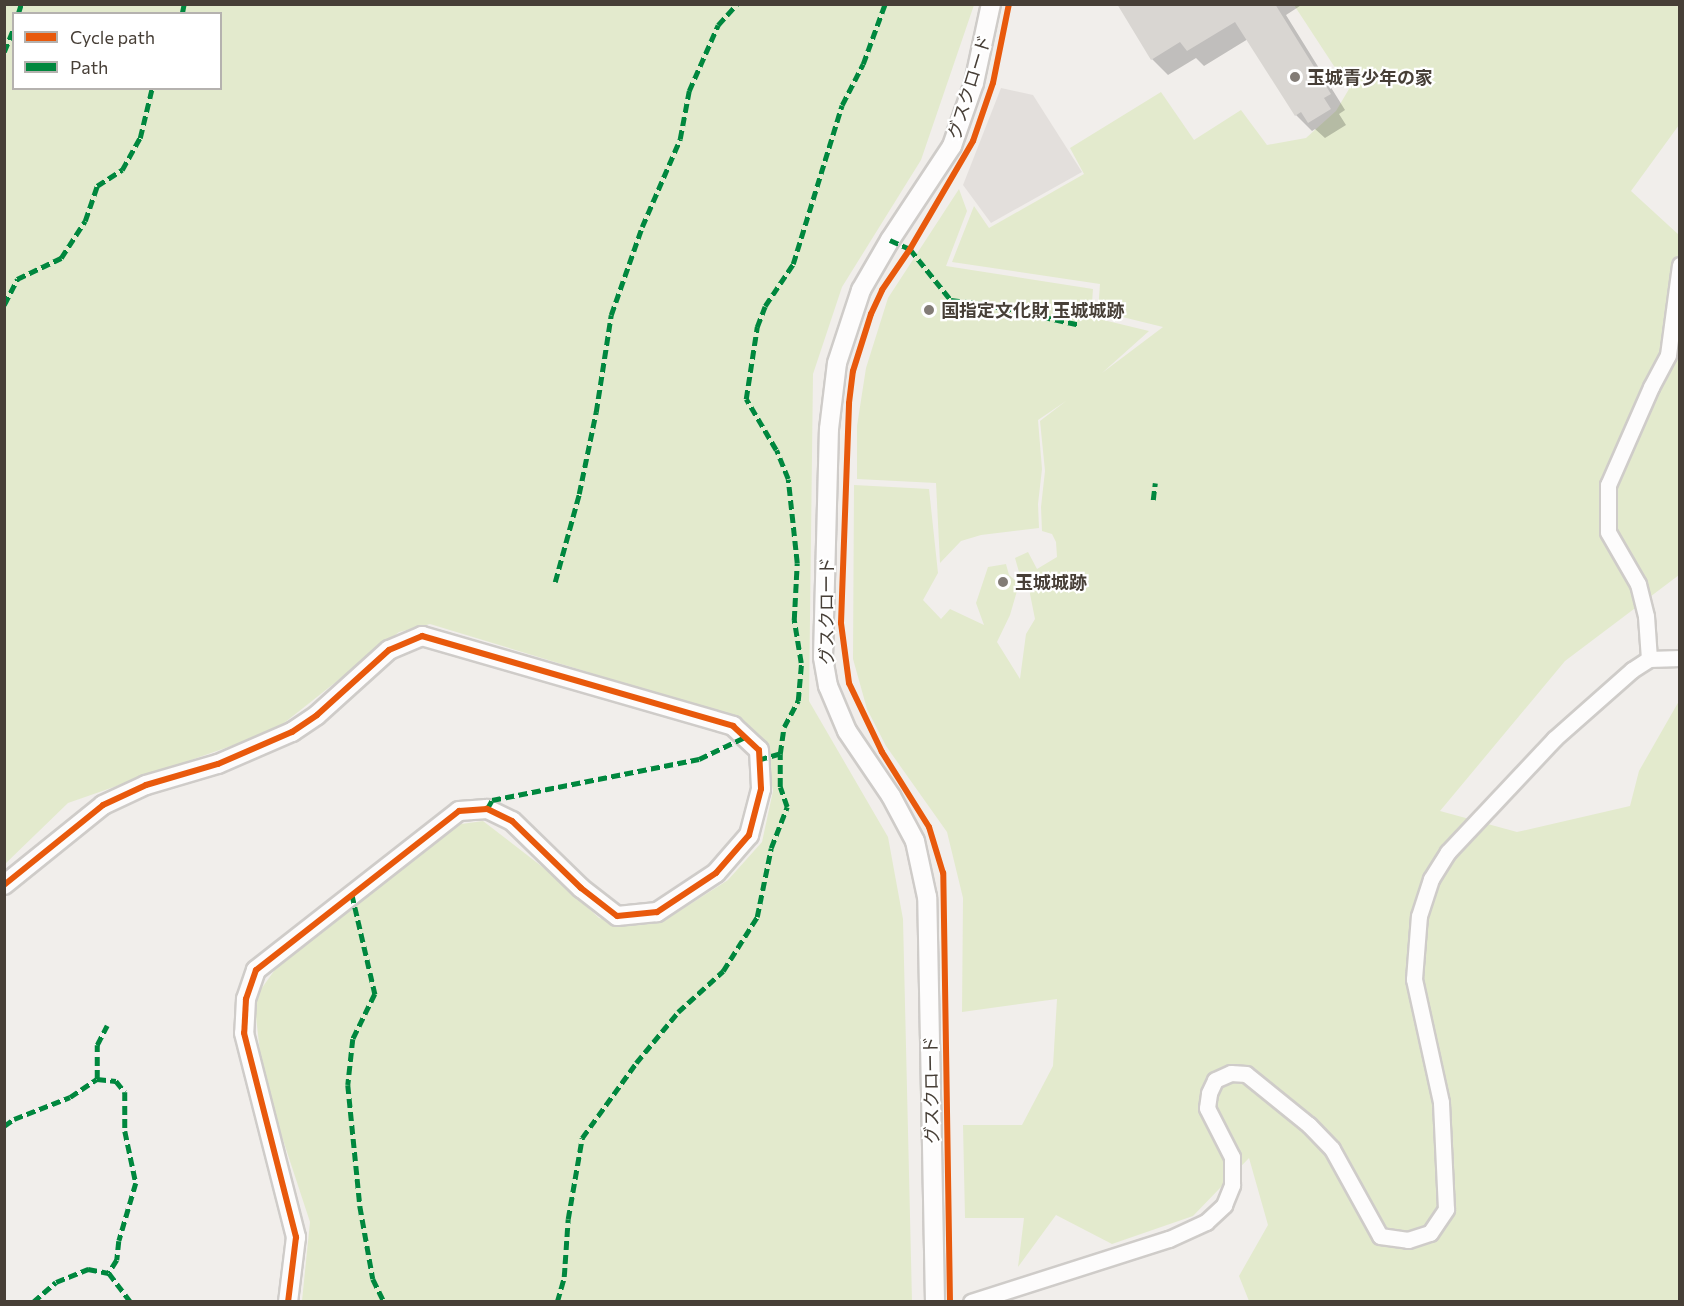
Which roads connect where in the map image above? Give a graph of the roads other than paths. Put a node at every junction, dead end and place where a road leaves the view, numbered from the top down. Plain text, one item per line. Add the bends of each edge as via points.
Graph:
1 (991, 4) edge
2 (1680, 265) edge
3 (1649, 658) junction
4 (1680, 658) edge
5 (4, 885) edge
6 (288, 1302) edge
7 (935, 1302) edge
8 (971, 1302) edge

1 - 7 street, グスクロード via 974,83 952,146 861,290 837,363 829,429 823,657 828,686 846,731 891,796 910,832 927,897
2 - 3 street via 1668,355 1608,485 1608,532 1638,584 1646,616
3 - 4 street
3 - 8 street via 1554,739 1448,852 1431,879 1419,916 1414,979 1441,1102 1446,1209 1430,1233 1408,1240 1380,1236 1332,1149 1246,1074 1231,1073 1215,1080 1207,1108 1232,1157 1232,1185 1224,1205 1206,1222 1169,1239
5 - 6 street via 103,805 146,785 218,764 292,732 317,715 389,650 422,636 733,726 759,750 761,789 749,835 716,873 657,912 617,916 581,888 512,821 487,809 459,811 256,970 246,999 244,1033 296,1238

